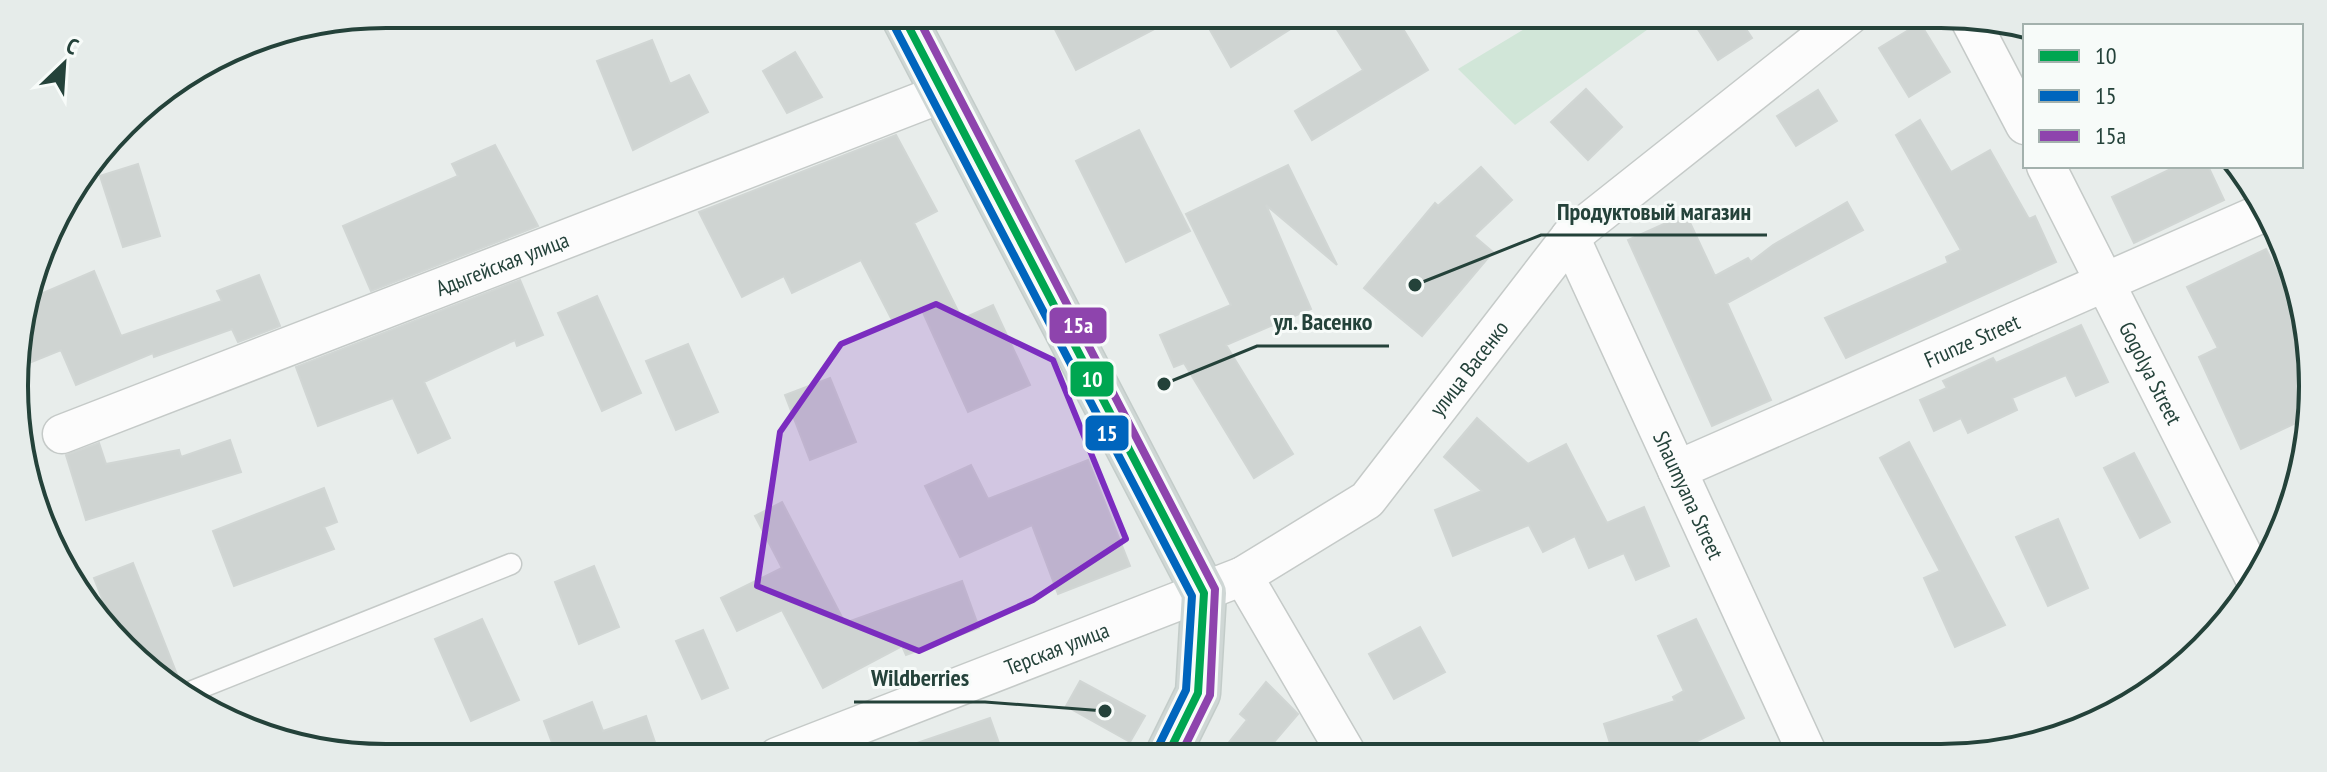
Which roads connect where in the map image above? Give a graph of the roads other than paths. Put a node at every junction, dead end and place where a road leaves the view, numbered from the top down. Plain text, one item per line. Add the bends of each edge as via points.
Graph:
1 (909, 28) edge
2 (1833, 28) edge
3 (1975, 30) edge
4 (943, 93) junction
5 (2023, 121) edge
6 (2047, 168) edge
7 (2256, 216) edge
8 (1570, 237) junction
9 (2107, 283) junction
10 (62, 434) dead end
11 (1677, 470) junction
12 (511, 564) dead end
13 (2249, 568) edge
14 (1243, 576) junction
15 (1204, 593) junction
16 (196, 690) edge
17 (811, 744) edge
18 (1173, 744) edge
19 (1341, 744) edge
20 (1803, 744) edge

1 - 4 main road
2 - 8 street, улица Васенко
3 - 5 street
4 - 10 street, Адыгейская улица
4 - 15 main road
6 - 9 street, Gogolya Street
7 - 9 street, Frunze Street
8 - 11 street, Shaumyana Street
8 - 14 street, улица Васенко via 1367,500
9 - 11 street, Frunze Street
9 - 13 street, Gogolya Street
11 - 20 street, Shaumyana Street
12 - 16 lane
14 - 15 street, улица Васенко
14 - 19 street
15 - 17 street, Терская улица
15 - 18 main road via 1198,693

